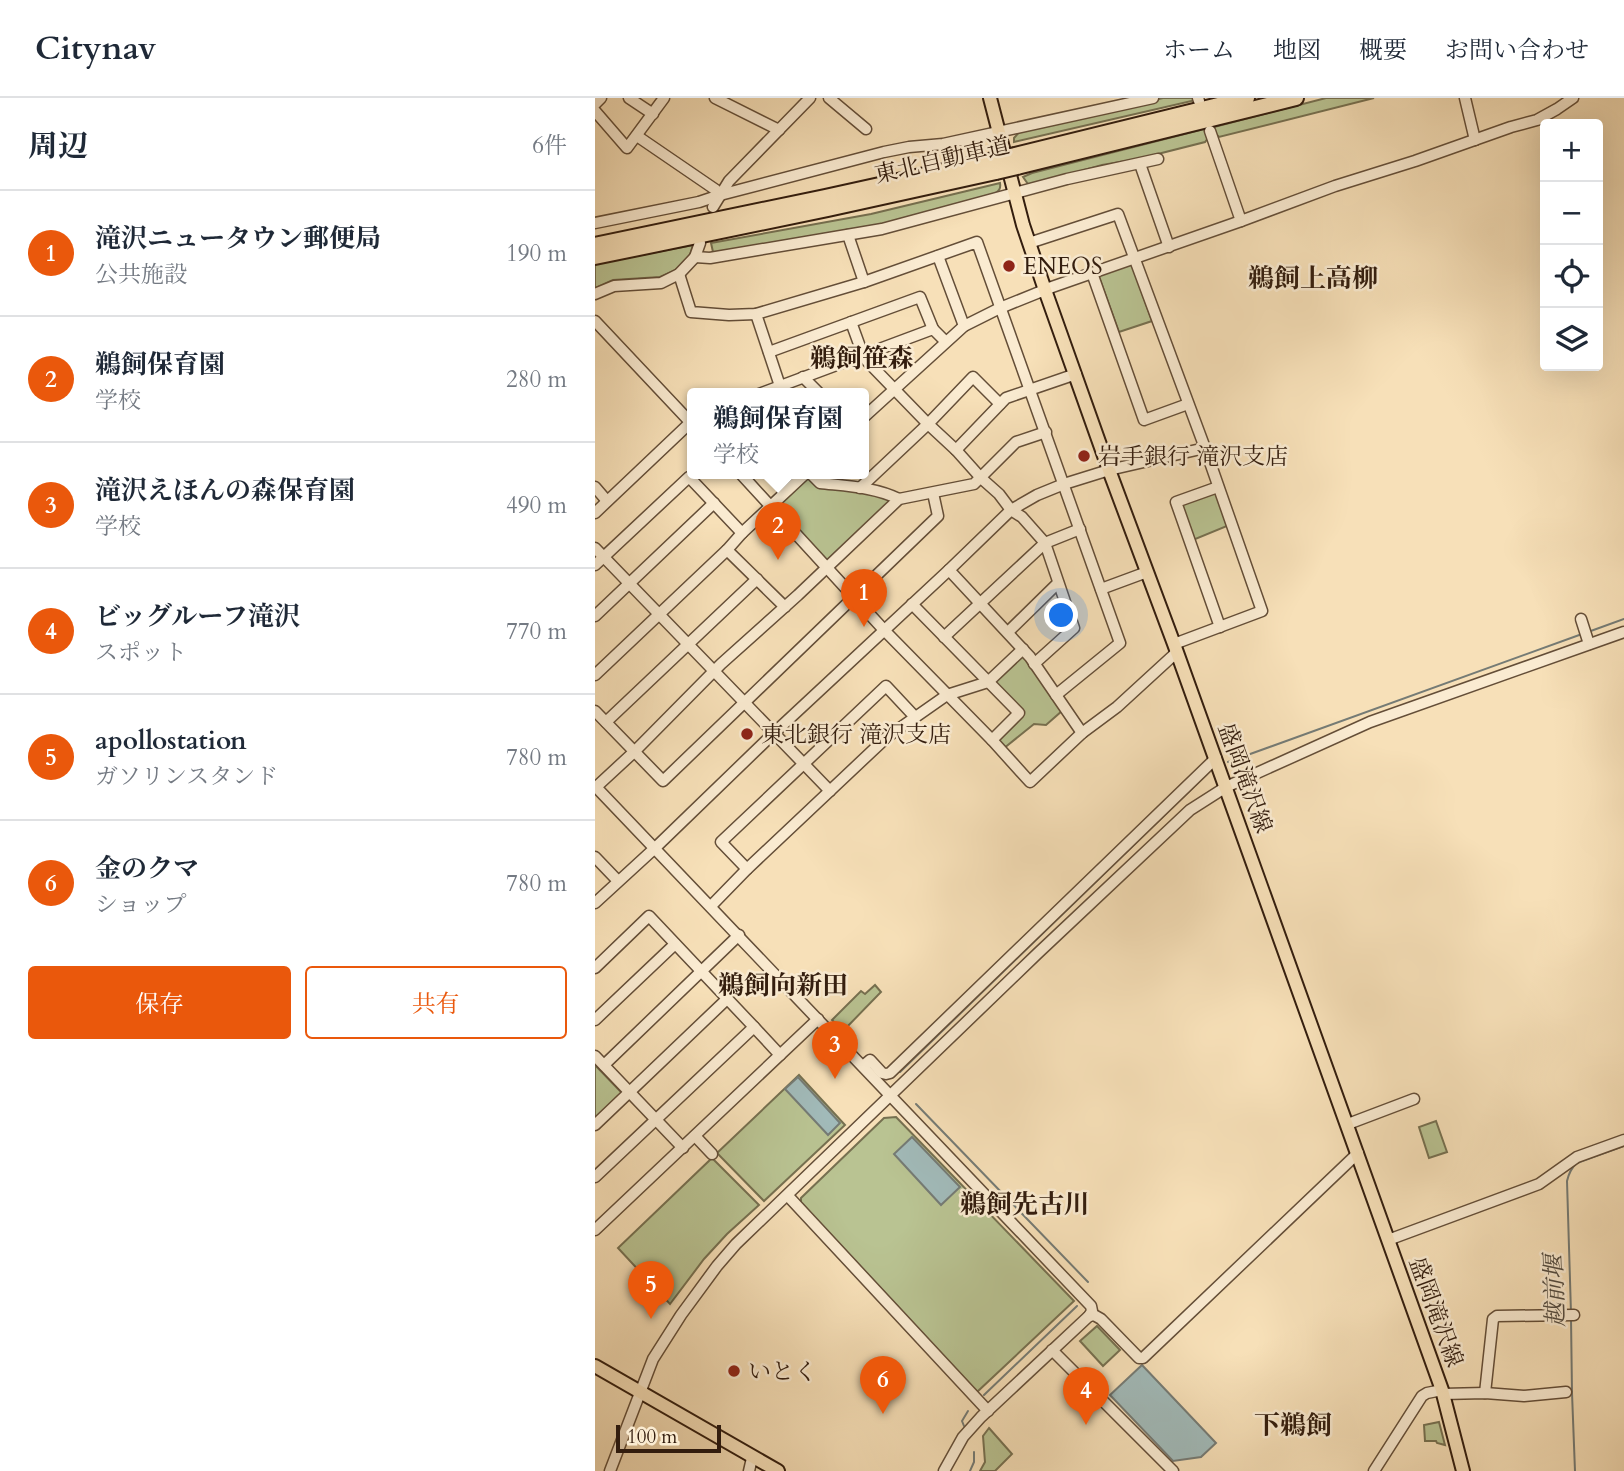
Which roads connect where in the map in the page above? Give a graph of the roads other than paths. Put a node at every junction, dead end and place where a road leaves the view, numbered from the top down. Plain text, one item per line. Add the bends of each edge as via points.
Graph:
1 (601, 98) edge
2 (629, 98) edge
3 (664, 98) edge
4 (715, 98) edge
5 (810, 98) edge
6 (829, 98) edge
7 (990, 98) edge
8 (1153, 98) edge
9 (1247, 98) edge
10 (1296, 98) edge
11 (1465, 98) edge
12 (1573, 98) edge
13 (595, 104) edge
14 (595, 111) edge
15 (653, 114) junction
16 (866, 129) dead end
17 (779, 130) junction
18 (1210, 131) dead end
19 (999, 132) junction
20 (637, 136) junction
21 (1475, 140) junction
22 (1158, 159) dead end
23 (1016, 161) junction
24 (1140, 164) junction
25 (995, 166) junction
26 (720, 194) junction
27 (1014, 194) junction
28 (713, 207) dead end
29 (1241, 221) junction
30 (595, 223) edge
31 (848, 235) junction
32 (700, 243) dead end
33 (1029, 243) junction
34 (595, 245) edge
35 (1169, 247) junction
36 (938, 256) junction
37 (595, 257) edge
38 (695, 257) junction
39 (1134, 259) junction
40 (1092, 273) junction
41 (679, 274) junction
42 (864, 282) junction
43 (1045, 290) junction
44 (595, 294) edge
45 (1000, 308) junction
46 (756, 314) junction
47 (595, 321) edge
48 (851, 322) junction
49 (964, 326) junction
50 (933, 330) junction
51 (945, 341) junction
52 (769, 352) junction
53 (863, 355) junction
54 (1076, 374) junction
55 (803, 377) junction
56 (780, 386) junction
57 (775, 388) edge
58 (814, 388) edge
59 (895, 388) junction
60 (1030, 388) junction
61 (1000, 404) junction
62 (1188, 404) junction
63 (869, 412) edge
64 (687, 419) edge
65 (928, 424) junction
66 (687, 427) edge
67 (1046, 432) junction
68 (1205, 448) junction
69 (956, 450) junction
70 (1109, 470) junction
71 (981, 478) junction
72 (687, 479) edge
73 (691, 479) edge
74 (746, 479) edge
75 (799, 479) edge
76 (816, 479) edge
77 (1064, 484) junction
78 (595, 487) edge
79 (1218, 487) junction
80 (860, 488) junction
81 (933, 493) junction
82 (899, 499) junction
83 (607, 501) junction
84 (714, 503) junction
85 (771, 507) junction
86 (1011, 510) junction
87 (595, 513) edge
88 (1080, 530) junction
89 (742, 533) junction
90 (1045, 543) junction
91 (595, 548) edge
92 (727, 550) junction
93 (604, 556) junction
94 (595, 565) edge
95 (826, 567) junction
96 (949, 570) junction
97 (1147, 572) junction
98 (757, 579) junction
99 (630, 583) junction
100 (1058, 583) junction
101 (1101, 589) junction
102 (854, 597) junction
103 (981, 603) junction
104 (912, 604) junction
105 (785, 607) junction
106 (659, 614) junction
107 (595, 616) edge
108 (1220, 627) junction
109 (884, 630) junction
110 (1007, 632) junction
111 (1624, 632) edge
112 (944, 637) junction
113 (690, 645) junction
114 (1176, 648) junction
115 (1023, 649) junction
116 (1034, 664) junction
117 (715, 671) junction
118 (595, 675) edge
119 (988, 682) junction
120 (947, 695) junction
121 (1056, 695) junction
122 (744, 702) junction
123 (595, 711) edge
124 (915, 717) junction
125 (606, 722) junction
126 (773, 733) junction
127 (1082, 733) junction
128 (992, 740) junction
129 (634, 752) junction
130 (1216, 758) junction
131 (804, 764) junction
132 (595, 787) edge
133 (1226, 788) junction
134 (830, 791) junction
135 (655, 848) junction
136 (595, 857) edge
137 (747, 869) junction
138 (618, 881) junction
139 (595, 904) edge
140 (711, 906) junction
141 (739, 935) junction
142 (675, 944) junction
143 (595, 968) edge
144 (701, 971) junction
145 (727, 999) junction
146 (818, 1019) junction
147 (595, 1020) edge
148 (754, 1027) junction
149 (780, 1055) junction
150 (595, 1056) edge
151 (604, 1065) junction
152 (863, 1066) junction
153 (630, 1092) junction
154 (891, 1096) junction
155 (1414, 1099) dead end
156 (655, 1119) junction
157 (1348, 1124) junction
158 (595, 1125) edge
159 (695, 1136) junction
160 (1624, 1140) edge
161 (683, 1147) junction
162 (1358, 1153) junction
163 (712, 1154) dead end
164 (595, 1177) edge
165 (788, 1196) junction
166 (595, 1230) edge
167 (1388, 1240) junction
168 (1571, 1315) dead end
169 (1089, 1316) junction
170 (1052, 1350) junction
171 (595, 1367) edge
172 (1442, 1392) junction
173 (1566, 1392) dead end
174 (641, 1393) junction
175 (1485, 1393) junction
176 (988, 1411) junction
177 (752, 1458) junction
178 (610, 1471) edge
179 (749, 1471) edge
180 (776, 1471) edge
181 (944, 1471) edge
182 (1173, 1471) edge
183 (1374, 1471) edge
184 (1463, 1471) edge

1 - 13 street
2 - 15 street
3 - 15 street
4 - 17 street
5 - 17 street
6 - 16 street
7 - 19 main road, 盛岡滝沢線
8 - 19 street
9 - 23 highway, 東北自動車道
10 - 23 highway, 東北自動車道
11 - 21 street
12 - 21 street via 1537,120
14 - 20 street via 627,148
15 - 20 street
17 - 26 street
18 - 29 street
19 - 26 street via 884,152
19 - 27 main road, 盛岡滝沢線
20 - 26 street
21 - 29 street
22 - 24 street
23 - 25 highway, 東北自動車道, bridge
24 - 27 street
24 - 35 street
25 - 34 highway, 東北自動車道
25 - 37 highway, 東北自動車道 via 828,209
26 - 28 street
26 - 30 street
27 - 31 street
27 - 33 main road, 盛岡滝沢線
29 - 35 street
31 - 38 street
31 - 42 street
32 - 38 street
33 - 39 street via 1118,214
33 - 43 main road, 盛岡滝沢線
35 - 39 street
36 - 42 street
36 - 45 street via 977,242
36 - 49 street
38 - 41 street
39 - 40 street
39 - 62 street
40 - 43 street
40 - 62 street via 1144,420
41 - 44 street via 661,283 614,286
41 - 46 street via 691,312
42 - 46 street
43 - 45 street
43 - 54 main road, 盛岡滝沢線
45 - 49 street
45 - 60 street
46 - 52 street
47 - 64 street
48 - 50 street via 920,297
48 - 52 street
48 - 53 street
49 - 51 street
50 - 51 street
50 - 53 street
51 - 59 street
52 - 56 street
53 - 55 street
53 - 59 street
54 - 60 street
54 - 70 main road, 盛岡滝沢線
55 - 56 street
55 - 58 street
56 - 57 street
59 - 63 street
59 - 65 street
60 - 61 street
60 - 67 street
61 - 65 street via 973,377
61 - 69 street
62 - 68 street
65 - 69 street
65 - 80 street
66 - 83 street
67 - 71 street via 1016,442
67 - 77 street
68 - 70 street
68 - 79 street
69 - 71 street
70 - 77 street
70 - 97 main road, 盛岡滝沢線
71 - 81 street via 974,484
71 - 86 street
72 - 93 street
73 - 84 street
74 - 85 street
75 - 85 street
76 - 80 street
77 - 86 street
77 - 88 street
78 - 83 street
79 - 108 street via 1262,611
79 - 108 street via 1176,502
80 - 82 street
81 - 82 street
81 - 102 street via 938,516
82 - 95 street
83 - 87 street
84 - 89 street
84 - 99 street
85 - 89 street
85 - 95 street
86 - 90 street
86 - 96 street
88 - 90 street
88 - 101 street
89 - 92 street
90 - 100 street
90 - 103 street
91 - 93 street
92 - 98 street
92 - 106 street
93 - 94 street
93 - 99 street
95 - 102 street
95 - 105 street
96 - 103 street
96 - 104 street
97 - 101 street
97 - 114 main road, 盛岡滝沢線
98 - 105 street
98 - 113 street
99 - 106 street
99 - 107 street
100 - 110 street
100 - 116 street via 1074,628
101 - 121 street via 1121,643
102 - 109 street
102 - 122 street
103 - 110 street
103 - 112 street
104 - 109 street
104 - 112 street
105 - 117 street
106 - 113 street
106 - 118 street
108 - 114 street
109 - 120 street
109 - 126 street
110 - 115 street
111 - 133 street via 1585,632
112 - 119 street
113 - 117 street
113 - 125 street
114 - 127 street
114 - 130 main road, 盛岡滝沢線
115 - 116 street
115 - 119 street
116 - 121 street
117 - 122 street
117 - 129 street
119 - 120 street
119 - 128 street via 1019,713
120 - 124 street
120 - 128 street
121 - 127 street
122 - 126 street
122 - 129 street via 663,781
123 - 125 street
124 - 131 street via 886,686
124 - 134 street
125 - 129 street
126 - 131 street
126 - 135 street
127 - 128 street via 1030,782
129 - 132 street
130 - 133 main road, 盛岡滝沢線
130 - 152 street via 890,1073 882,1073 870,1060
131 - 134 street
131 - 137 street via 721,842
132 - 135 street
133 - 154 street via 1190,810 1155,842
133 - 157 main road, 盛岡滝沢線
134 - 137 street
135 - 138 street
135 - 140 street
136 - 138 street
137 - 140 street
138 - 139 street
140 - 141 street
141 - 144 street
141 - 146 street
142 - 143 street via 649,916
142 - 144 street
142 - 147 street
144 - 145 street
144 - 151 street
145 - 148 street
145 - 153 street
146 - 149 street
146 - 152 street
148 - 149 street
148 - 156 street
149 - 159 street
150 - 151 street
151 - 153 street
152 - 154 street
153 - 156 street
153 - 158 street
154 - 165 street
154 - 169 street via 1091,1306
155 - 157 street
156 - 161 street
156 - 164 street
157 - 162 main road, 盛岡滝沢線
159 - 161 street
159 - 163 street
160 - 167 street via 1577,1157 1539,1184
161 - 166 street
162 - 167 main road, 盛岡滝沢線
162 - 169 street via 1143,1358 1101,1319
165 - 174 street via 737,1244 694,1297 653,1359
165 - 176 street
167 - 172 main road, 盛岡滝沢線
168 - 175 street via 1493,1319
169 - 170 street
170 - 176 street
170 - 182 street
171 - 174 main road
172 - 175 street
172 - 183 street via 1422,1396
172 - 184 main road, 盛岡滝沢線
173 - 175 street
174 - 177 main road
174 - 178 street
176 - 181 street via 963,1437
177 - 179 street
177 - 180 main road

